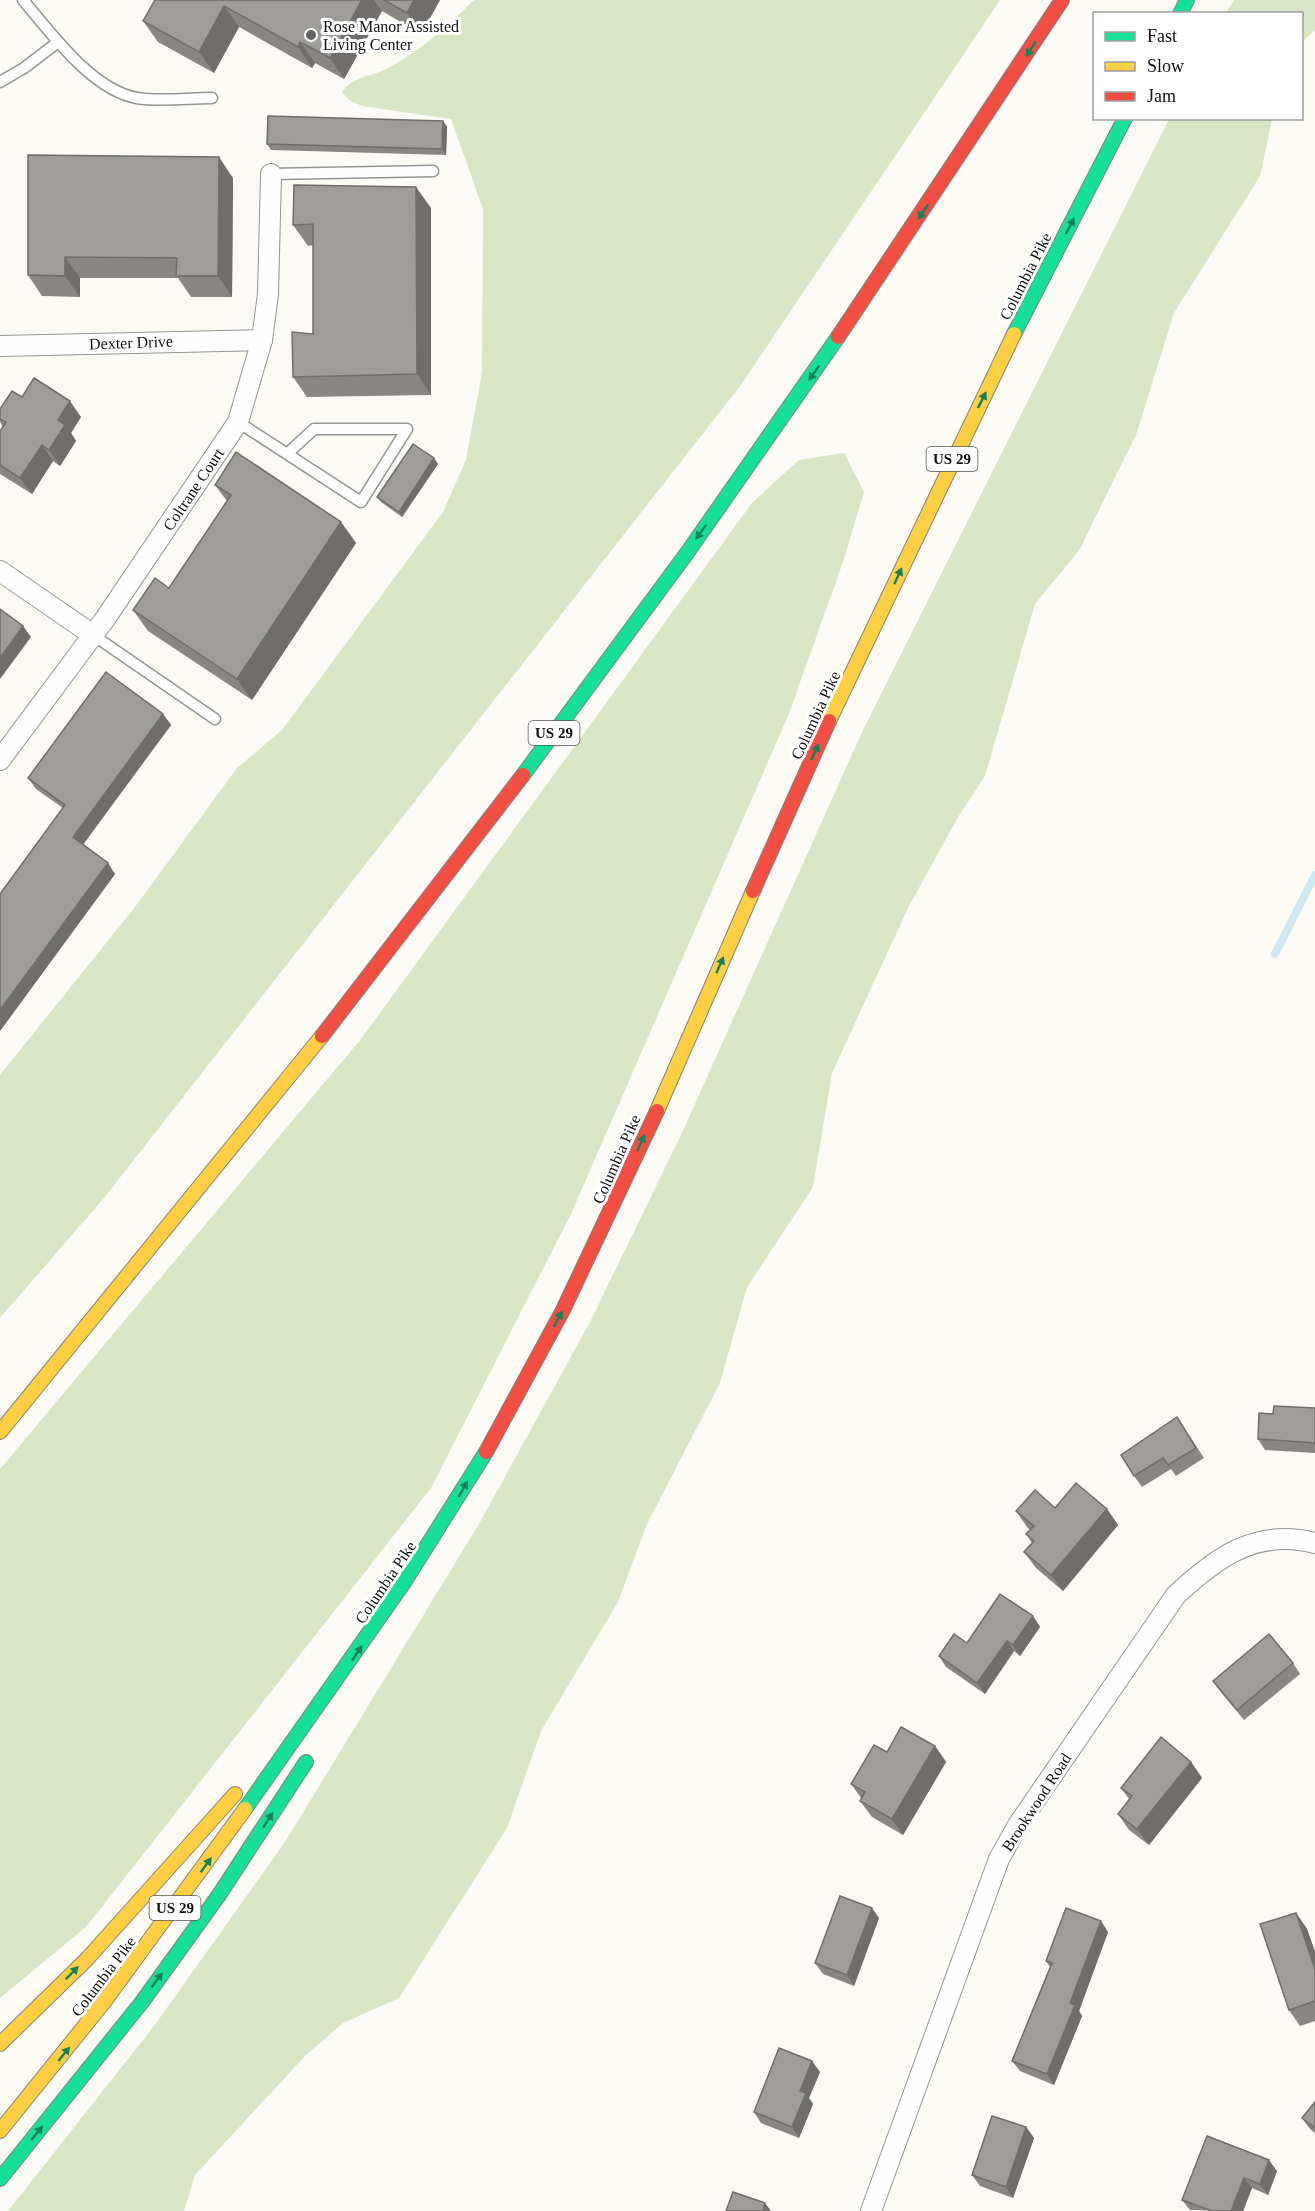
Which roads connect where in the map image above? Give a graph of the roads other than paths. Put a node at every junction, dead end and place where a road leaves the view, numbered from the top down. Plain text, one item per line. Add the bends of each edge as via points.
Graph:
1 (23, 0) edge
2 (1062, 0) edge
3 (58, 42) junction
4 (0, 82) edge
5 (212, 98) dead end
6 (1124, 120) edge
7 (433, 171) dead end
8 (271, 174) joint
9 (262, 340) junction
10 (0, 346) edge
11 (238, 422) junction
12 (287, 454) junction
13 (0, 571) edge
14 (93, 635) junction
15 (215, 719) dead end
16 (0, 760) edge
17 (0, 1432) edge
18 (433, 1540) junction
19 (1315, 1543) edge
20 (372, 1654) dead end
21 (341, 1677) junction
22 (316, 1746) dead end
23 (0, 2044) edge
24 (0, 2132) edge
25 (0, 2179) edge
26 (871, 2211) edge

1 - 3 lane
2 -> 17 highway, US 29 via 832,347 603,669 318,1041
3 - 4 lane
3 - 5 lane via 106,86 119,92 138,98
18 -> 6 highway, Columbia Pike / US 29 via 526,1381 594,1248 791,806 960,441
7 - 8 lane
8 - 9 street, Coltrane Court via 268,294
9 - 10 street, Dexter Drive
9 - 11 street, Coltrane Court
11 - 12 lane
11 - 14 street, Coltrane Court
12 - 12 lane via 361,502 407,429 314,429
13 - 14 street
14 - 15 lane
14 - 16 street, Coltrane Court
18 - 20 highway
21 -> 18 highway, Columbia Pike / US 29
19 - 26 street, Brookwood Road via 1269,1540 1233,1550 1205,1568 1176,1595 1018,1825 999,1859
23 -> 21 highway via 87,1959
24 -> 21 highway, Columbia Pike / US 29 via 119,1984
25 -> 22 highway via 142,2002 219,1895

